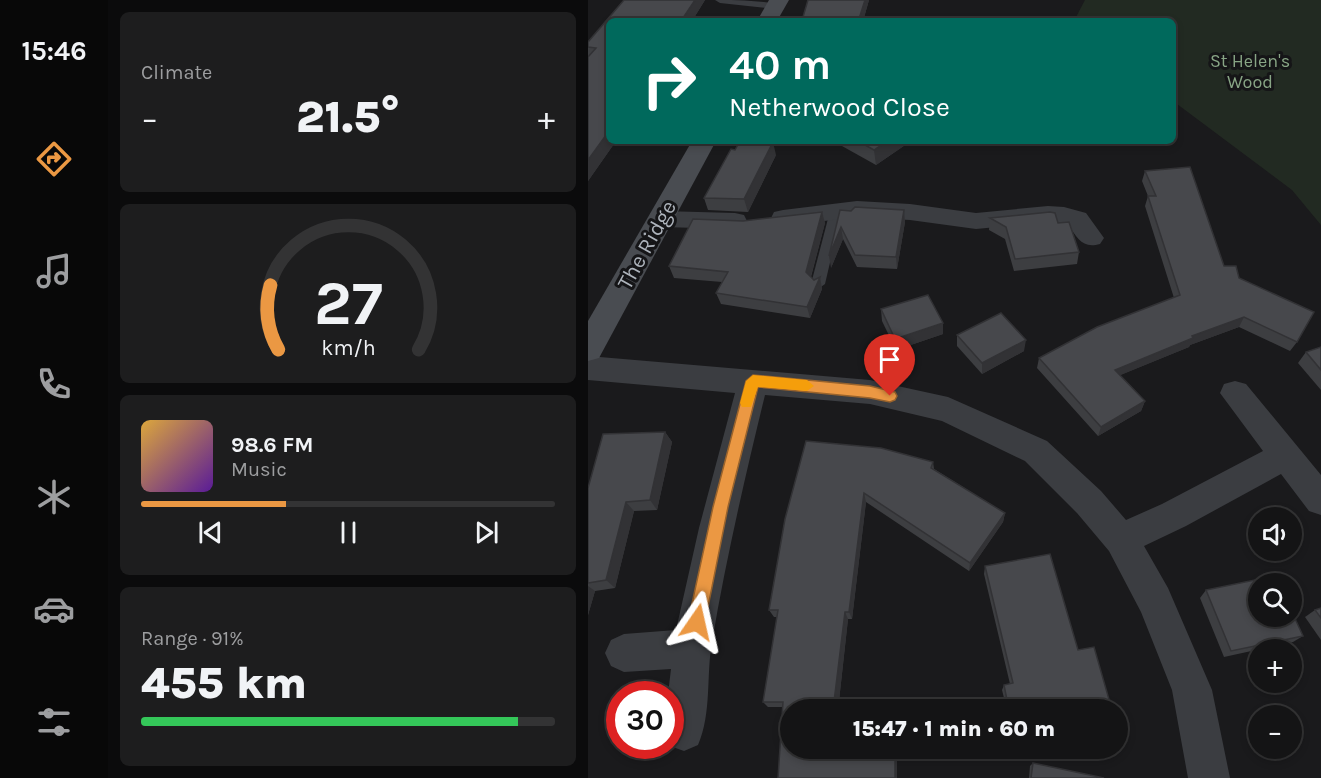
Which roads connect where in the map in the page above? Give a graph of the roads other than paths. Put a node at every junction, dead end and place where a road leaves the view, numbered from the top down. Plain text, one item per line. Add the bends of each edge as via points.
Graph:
1 (720, 0) edge
2 (774, 9) edge
3 (702, 144) edge
4 (836, 211) junction
5 (662, 219) junction
6 (1091, 238) dead end
7 (818, 284) edge
8 (588, 349) edge
9 (588, 368) edge
10 (753, 381) junction
11 (1235, 393) dead end
12 (1284, 456) junction
13 (1321, 500) edge
14 (1121, 539) junction
15 (692, 648) junction
16 (624, 653) dead end
17 (684, 731) dead end
18 (1209, 778) edge

1 - 2 lane
3 - 5 main road, The Ridge
4 - 5 street via 746,222
4 - 6 street via 878,210 976,221 1064,215 1077,219
4 - 7 lane
5 - 8 main road, The Ridge
9 - 10 street
10 - 14 street via 870,392 948,410 1036,451
10 - 15 street via 716,528
11 - 12 street
12 - 13 street
12 - 14 street
14 - 18 street via 1155,601 1192,690
15 - 16 street
15 - 17 street

